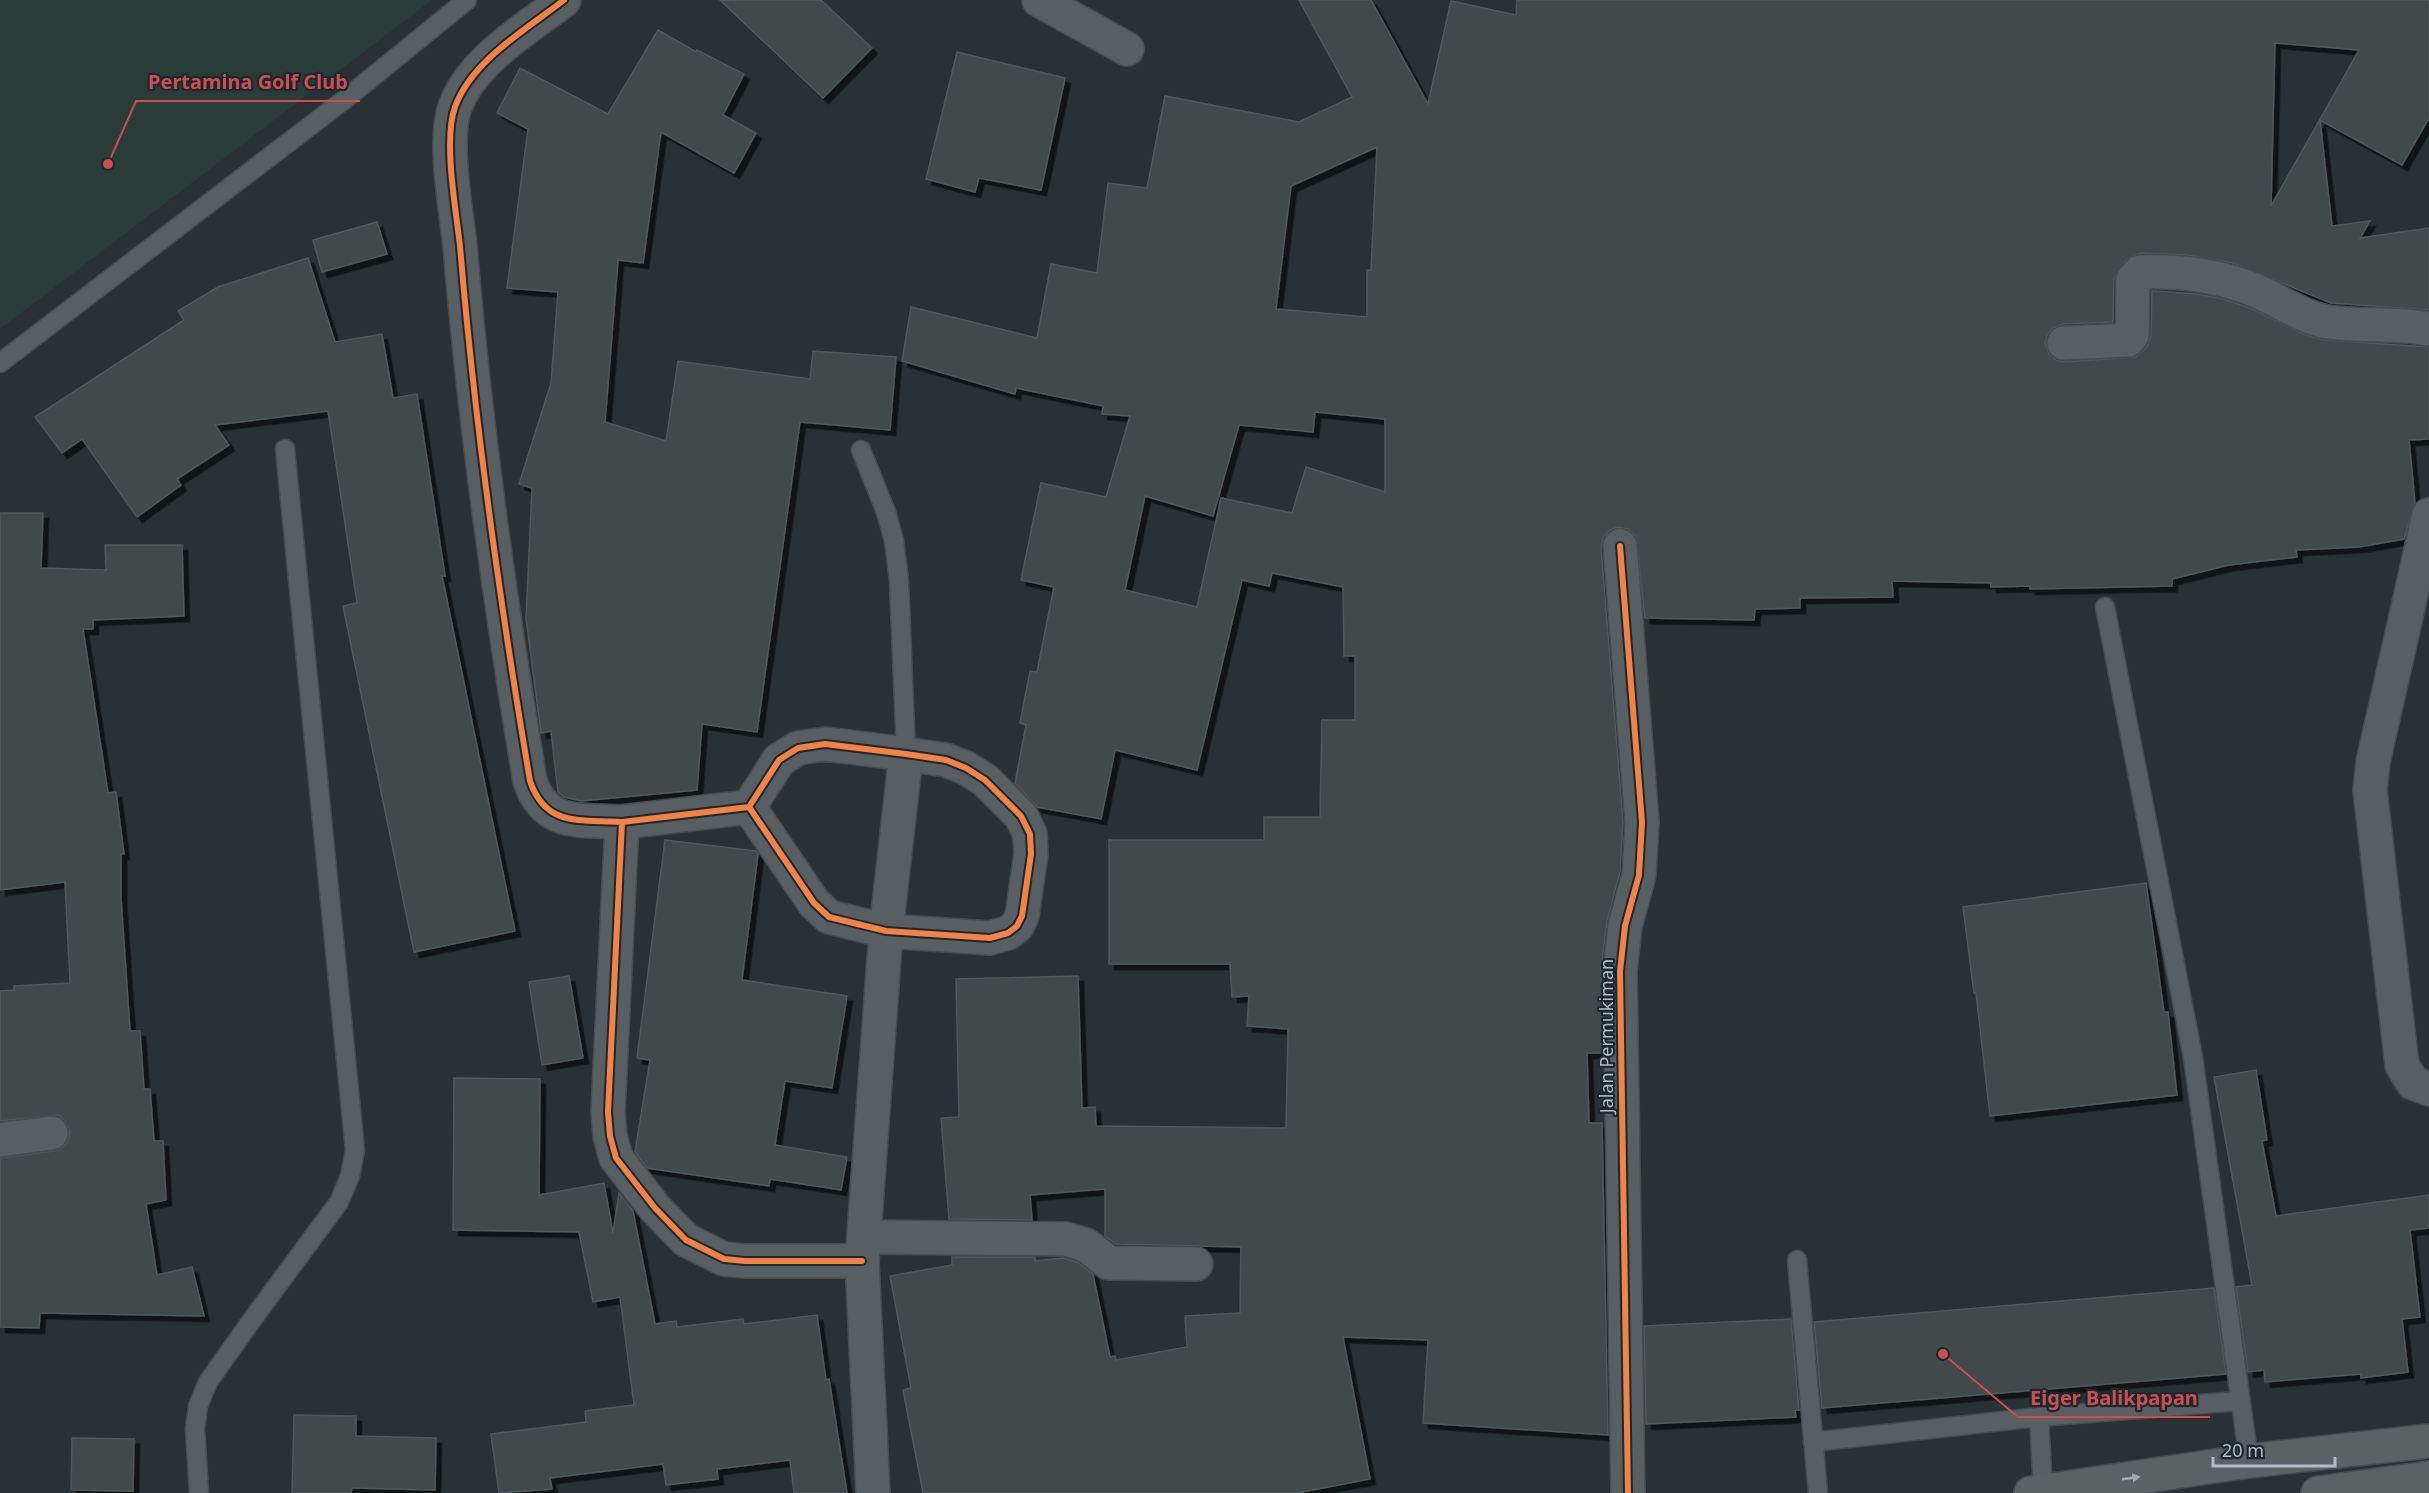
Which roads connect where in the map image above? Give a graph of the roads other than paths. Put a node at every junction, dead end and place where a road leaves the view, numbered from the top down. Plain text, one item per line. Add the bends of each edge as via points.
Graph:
1 (467, 0) edge
2 (564, 0) edge
3 (1039, 0) edge
4 (1127, 49) dead end
5 (2429, 329) edge
6 (2064, 343) dead end
7 (0, 363) edge
8 (285, 449) dead end
9 (861, 450) dead end
10 (2429, 515) edge
11 (1620, 546) dead end
12 (2105, 607) dead end
13 (906, 753) junction
14 (749, 807) junction
15 (622, 822) junction
16 (886, 931) junction
17 (2429, 1089) edge
18 (51, 1133) dead end
19 (0, 1140) edge
20 (863, 1249) junction
21 (1797, 1260) dead end
22 (1196, 1264) dead end
23 (2239, 1401) junction
24 (2039, 1417) junction
25 (2429, 1441) edge
26 (1813, 1442) junction
27 (2249, 1461) junction
28 (2429, 1478) edge
29 (2367, 1490) edge
30 (2037, 1492) edge
31 (199, 1493) edge
32 (873, 1493) edge
33 (1629, 1493) edge
34 (1818, 1493) edge
35 (2318, 1493) edge

1 - 7 lane via 344,100
2 - 15 street via 492,56 466,86 455,108 451,146 465,308 501,611 530,781 541,803 558,817
3 - 4 street
5 - 6 street via 2392,323 2329,322 2214,276 2181,271 2140,272 2133,280 2132,335 2128,340
8 - 31 lane via 355,1150 339,1202 208,1382 198,1406 195,1429
9 - 13 lane via 894,541
10 - 17 street via 2370,790 2402,1065 2413,1083
11 - 33 street, Jalan Permukiman via 1642,822 1639,875 1625,926 1620,971
12 - 23 lane via 2193,1057
13 - 14 street via 825,744 798,748 779,760
13 - 16 street
13 - 16 street via 946,760 986,780 1021,816 1030,834 1031,854 1022,916 1008,933 990,938
14 - 15 street
14 - 16 street via 820,911 842,922
15 - 20 street via 608,1112 616,1158 686,1240 723,1259 745,1261
16 - 20 street
18 - 19 street
20 - 22 street via 1066,1239 1086,1245 1109,1263
20 - 32 street
21 - 26 lane
23 - 24 lane
23 - 27 lane
24 - 26 lane
24 - 30 lane
25 - 27 highway
26 - 34 lane
30 -> 27 highway
28 - 29 highway
29 - 35 highway

